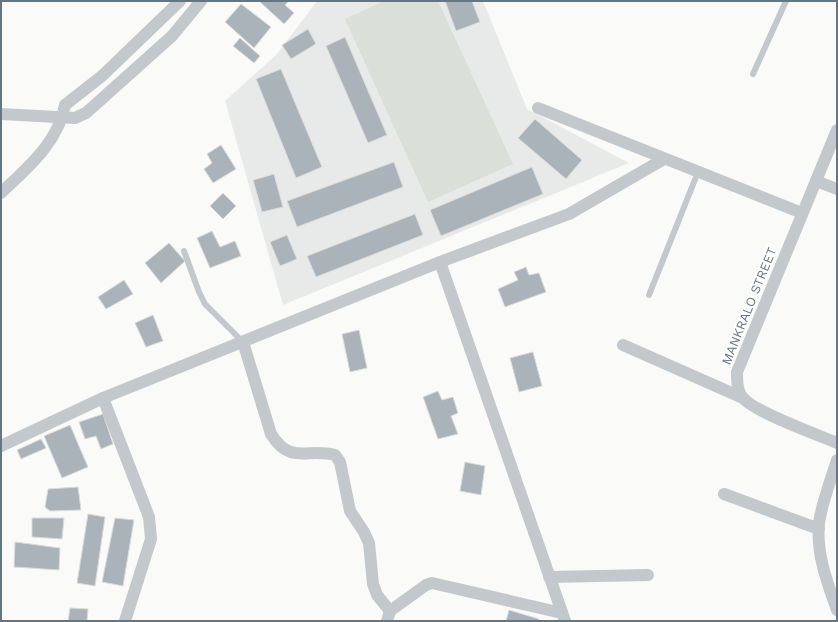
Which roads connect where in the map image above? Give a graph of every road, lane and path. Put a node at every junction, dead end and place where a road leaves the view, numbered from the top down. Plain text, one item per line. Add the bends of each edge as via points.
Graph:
1 (180, 1) edge
2 (201, 1) edge
3 (786, 1) edge
4 (753, 74) dead end
5 (538, 108) dead end
6 (1, 114) edge
7 (63, 118) junction
8 (837, 130) edge
9 (664, 159) junction
10 (698, 172) junction
11 (816, 181) junction
12 (837, 189) edge
13 (1, 193) edge
14 (802, 213) junction
15 (184, 251) dead end
16 (440, 262) junction
17 (649, 295) dead end
18 (243, 342) junction
19 (624, 345) dead end
20 (103, 398) junction
21 (743, 398) junction
22 (837, 443) edge
23 (1, 446) edge
24 (837, 460) edge
25 (724, 494) dead end
26 (819, 529) junction
27 (648, 575) dead end
28 (549, 577) junction
29 (837, 610) edge
30 (388, 616) edge
31 (563, 617) edge
32 (125, 621) edge

1 - 7 street via 102,76 65,105
2 - 7 street via 172,36 96,106 75,118
3 - 4 lane
5 - 9 street
6 - 7 street
7 - 13 street via 42,153
8 - 11 street, MANKRALO STREET
9 - 10 street
9 - 16 street via 569,214
10 - 14 street
10 - 17 lane
11 - 12 street
11 - 14 street, MANKRALO STREET
14 - 21 street, MANKRALO STREET via 737,372 737,385
15 - 18 lane via 205,304
16 - 18 street
16 - 28 street
18 - 20 street
18 - 30 street via 271,434 277,443 299,455 335,455 340,462 350,511 369,543 373,584
19 - 21 street
20 - 23 street
20 - 32 street via 149,517 150,539
21 - 22 street via 757,408
24 - 26 street
25 - 26 street
26 - 29 street via 822,563
27 - 28 street
28 - 31 street
30 - 31 street via 432,583

